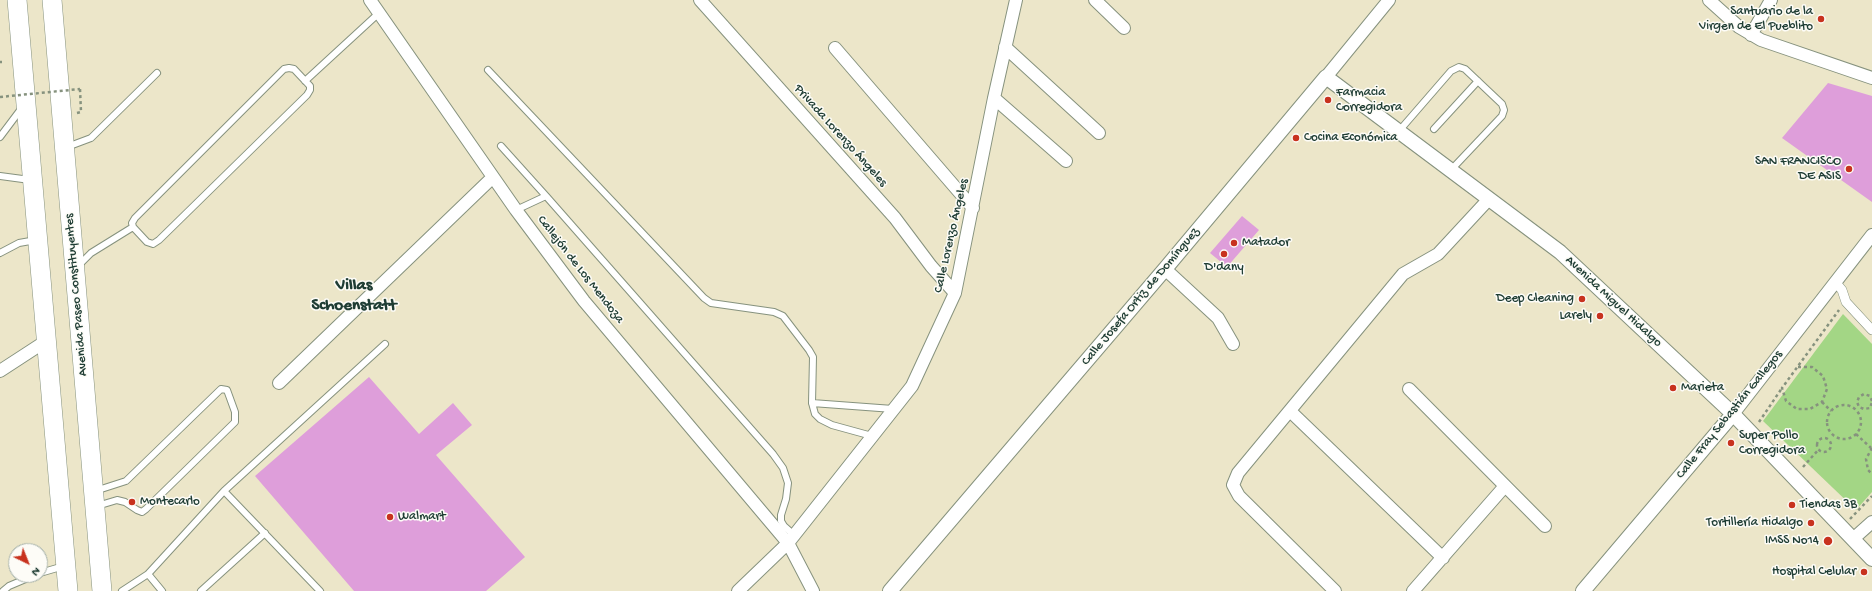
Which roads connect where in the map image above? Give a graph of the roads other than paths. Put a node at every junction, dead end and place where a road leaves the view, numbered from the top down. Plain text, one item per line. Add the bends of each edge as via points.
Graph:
1 (52, 0) edge
2 (370, 0) edge
3 (700, 0) edge
4 (1016, 0) edge
5 (1095, 0) edge
6 (1389, 0) edge
7 (1709, 0) edge
8 (1771, 0) edge
9 (16, 1) edge
10 (379, 12) junction
11 (1124, 28) dead end
12 (1751, 35) junction
13 (1005, 47) junction
14 (835, 48) dead end
15 (488, 70) dead end
16 (157, 74) dead end
17 (1326, 77) junction
18 (1872, 78) edge
19 (305, 81) junction
20 (1478, 81) junction
21 (994, 98) junction
22 (26, 103) junction
23 (1434, 129) dead end
24 (1398, 131) junction
25 (1099, 133) dead end
26 (0, 137) edge
27 (501, 146) dead end
28 (64, 148) junction
29 (1066, 161) dead end
30 (1450, 171) junction
31 (0, 176) edge
32 (493, 177) junction
33 (32, 180) junction
34 (546, 196) junction
35 (1488, 200) junction
36 (973, 208) junction
37 (516, 210) junction
38 (133, 227) junction
39 (1872, 235) edge
40 (38, 239) junction
41 (0, 253) edge
42 (75, 269) junction
43 (1165, 269) junction
44 (1836, 283) junction
45 (955, 293) junction
46 (1872, 330) edge
47 (46, 341) junction
48 (385, 344) dead end
49 (1233, 344) dead end
50 (0, 371) edge
51 (279, 383) dead end
52 (1409, 389) dead end
53 (812, 403) junction
54 (893, 409) junction
55 (1290, 411) junction
56 (1734, 414) junction
57 (872, 436) junction
58 (1505, 486) junction
59 (224, 490) junction
60 (94, 499) junction
61 (1872, 522) edge
62 (1545, 526) dead end
63 (265, 533) junction
64 (791, 539) junction
65 (1853, 540) junction
66 (1443, 558) junction
67 (1872, 559) edge
68 (66, 566) junction
69 (48, 571) edge
70 (148, 574) junction
71 (16, 583) edge
72 (318, 590) edge
73 (3, 591) edge
74 (68, 591) edge
75 (102, 591) edge
76 (122, 591) edge
77 (162, 591) edge
78 (201, 591) edge
79 (738, 591) edge
80 (813, 591) edge
81 (890, 591) edge
82 (1335, 591) edge
83 (1413, 591) edge
84 (1583, 591) edge

1 - 28 highway, Avenida Paseo Constituyentes
2 - 10 street, Callejón de Los Mendoza
3 - 45 street, Privada Lorenzo Ángeles via 895,218
4 - 13 street, Calle Lorenzo Ángeles
5 - 11 street
6 - 17 street, Calle Josefa Ortiz de Domínguez
7 - 12 street via 1739,28
8 - 12 street
9 - 22 highway
10 - 19 lane
10 - 32 street, Callejón de Los Mendoza
12 - 18 street
13 - 21 street, Calle Lorenzo Ángeles
13 - 25 street
14 - 36 street
15 - 53 lane via 704,298 711,303 774,312 783,316 813,357
16 - 28 lane via 91,138
17 - 24 street, Avenida Miguel Hidalgo
17 - 43 street, Calle Josefa Ortiz de Domínguez
19 - 38 lane via 294,70 284,69 135,218
19 - 38 lane via 310,86 307,95 159,240 153,244 147,242
20 - 23 lane
20 - 24 lane via 1465,69 1459,67 1451,71
20 - 30 lane via 1502,104 1504,110 1502,116
21 - 29 street
21 - 36 street, Calle Lorenzo Ángeles
22 - 26 lane
22 - 33 highway
24 - 30 street, Avenida Miguel Hidalgo
27 - 34 lane
28 - 42 highway, Avenida Paseo Constituyentes
30 - 35 street, Avenida Miguel Hidalgo
31 - 33 lane
32 - 37 street, Callejón de Los Mendoza
32 - 51 street
33 - 40 highway
34 - 37 lane
34 - 64 lane via 773,454 783,468 788,483 781,521
35 - 55 street via 1438,254 1403,274
35 - 56 street, Avenida Miguel Hidalgo via 1560,252
36 - 45 street, Calle Lorenzo Ángeles
37 - 64 street, Callejón de Los Mendoza via 589,306
38 - 42 lane via 91,253
39 - 44 street, Calle Fray Sebastián Gallegos
40 - 41 lane via 19,243
40 - 47 highway
42 - 60 highway, Avenida Paseo Constituyentes
43 - 49 street via 1218,318
43 - 81 street, Calle Josefa Ortiz de Domínguez
44 - 46 street via 1842,290 1846,302
44 - 56 street, Calle Fray Sebastián Gallegos
45 - 54 street, Calle Lorenzo Ángeles via 912,386
47 - 50 street
47 - 68 highway
48 - 59 lane
52 - 58 street
53 - 54 lane
53 - 57 lane via 815,414 820,419
54 - 57 street, Calle Lorenzo Ángeles
55 - 66 street
55 - 82 street via 1238,473 1234,485 1239,496
56 - 65 street, Avenida Miguel Hidalgo
56 - 84 street, Calle Fray Sebastián Gallegos
57 - 64 street, Calle Lorenzo Ángeles
58 - 62 street
58 - 66 street
59 - 63 lane
59 - 70 lane
60 - 60 lane via 125,502 142,512 146,509 234,422 235,412 227,390 221,389 126,481
60 - 75 highway, Avenida Paseo Constituyentes
61 - 65 street
63 - 72 lane
63 - 78 lane
64 - 79 street, Calle Lorenzo Ángeles
64 - 80 street
65 - 67 street, Avenida Miguel Hidalgo
66 - 83 street
68 - 69 lane
68 - 74 highway
70 - 76 lane
70 - 77 lane
71 - 73 lane

